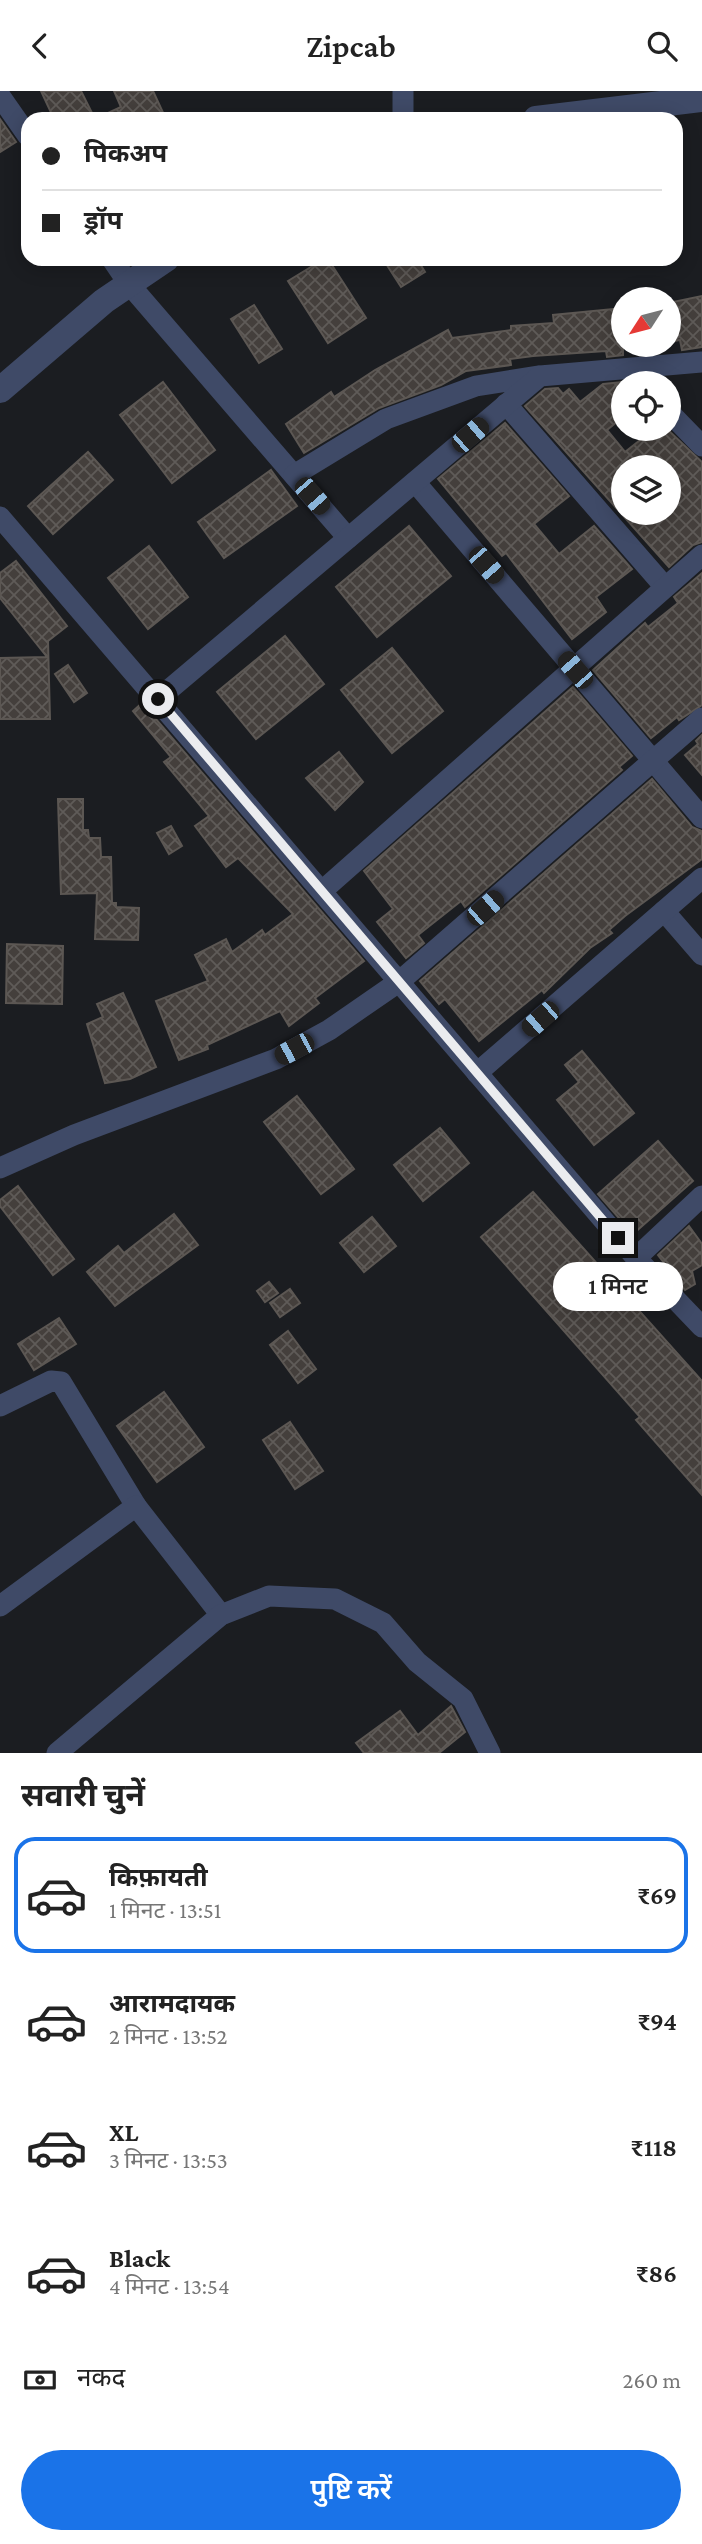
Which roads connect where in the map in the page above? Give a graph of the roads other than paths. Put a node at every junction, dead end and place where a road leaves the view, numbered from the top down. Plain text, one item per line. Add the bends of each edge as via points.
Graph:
1 (403, 91) edge
2 (0, 96) edge
3 (702, 99) edge
4 (403, 112) edge
5 (594, 112) edge
6 (21, 127) edge
7 (117, 266) edge
8 (156, 266) edge
9 (129, 284) junction
10 (702, 362) edge
11 (659, 371) edge
12 (540, 376) junction
13 (611, 376) edge
14 (0, 390) edge
15 (506, 404) junction
16 (681, 424) edge
17 (702, 446) edge
18 (294, 475) junction
19 (415, 482) junction
20 (0, 517) edge
21 (348, 538) junction
22 (702, 555) edge
23 (665, 587) junction
24 (575, 670) junction
25 (158, 699) junction
26 (702, 718) edge
27 (654, 762) junction
28 (702, 818) edge
29 (702, 878) edge
30 (322, 891) junction
31 (664, 911) junction
32 (702, 955) edge
33 (400, 981) junction
34 (477, 1073) junction
35 (0, 1168) edge
36 (702, 1196) edge
37 (636, 1258) junction
38 (702, 1327) edge
39 (0, 1406) edge
40 (136, 1506) junction
41 (0, 1607) edge
42 (221, 1615) junction
43 (57, 1753) edge
44 (490, 1753) edge

1 - 4 street
2 - 6 street
3 - 5 street
7 - 9 street
8 - 9 street
9 - 14 street
9 - 18 street
10 - 11 street
12 - 13 street
12 - 15 street
12 - 18 street via 476,386 386,419
15 - 19 street
15 - 23 street
16 - 17 street
18 - 21 street
19 - 21 street
19 - 24 street
20 - 25 street
21 - 25 street
22 - 23 street
23 - 24 street
24 - 27 street
24 - 30 street
25 - 30 street
26 - 27 street
27 - 28 street
27 - 33 street
29 - 31 street
30 - 33 street
31 - 32 street
31 - 34 street
33 - 34 street
33 - 35 street via 329,1030 276,1059 74,1135
34 - 37 street
36 - 37 street
37 - 38 street
39 - 40 street via 51,1381 61,1382
40 - 41 street
40 - 42 street
42 - 43 street
42 - 44 street via 269,1596 335,1599 383,1623 417,1662 463,1699

